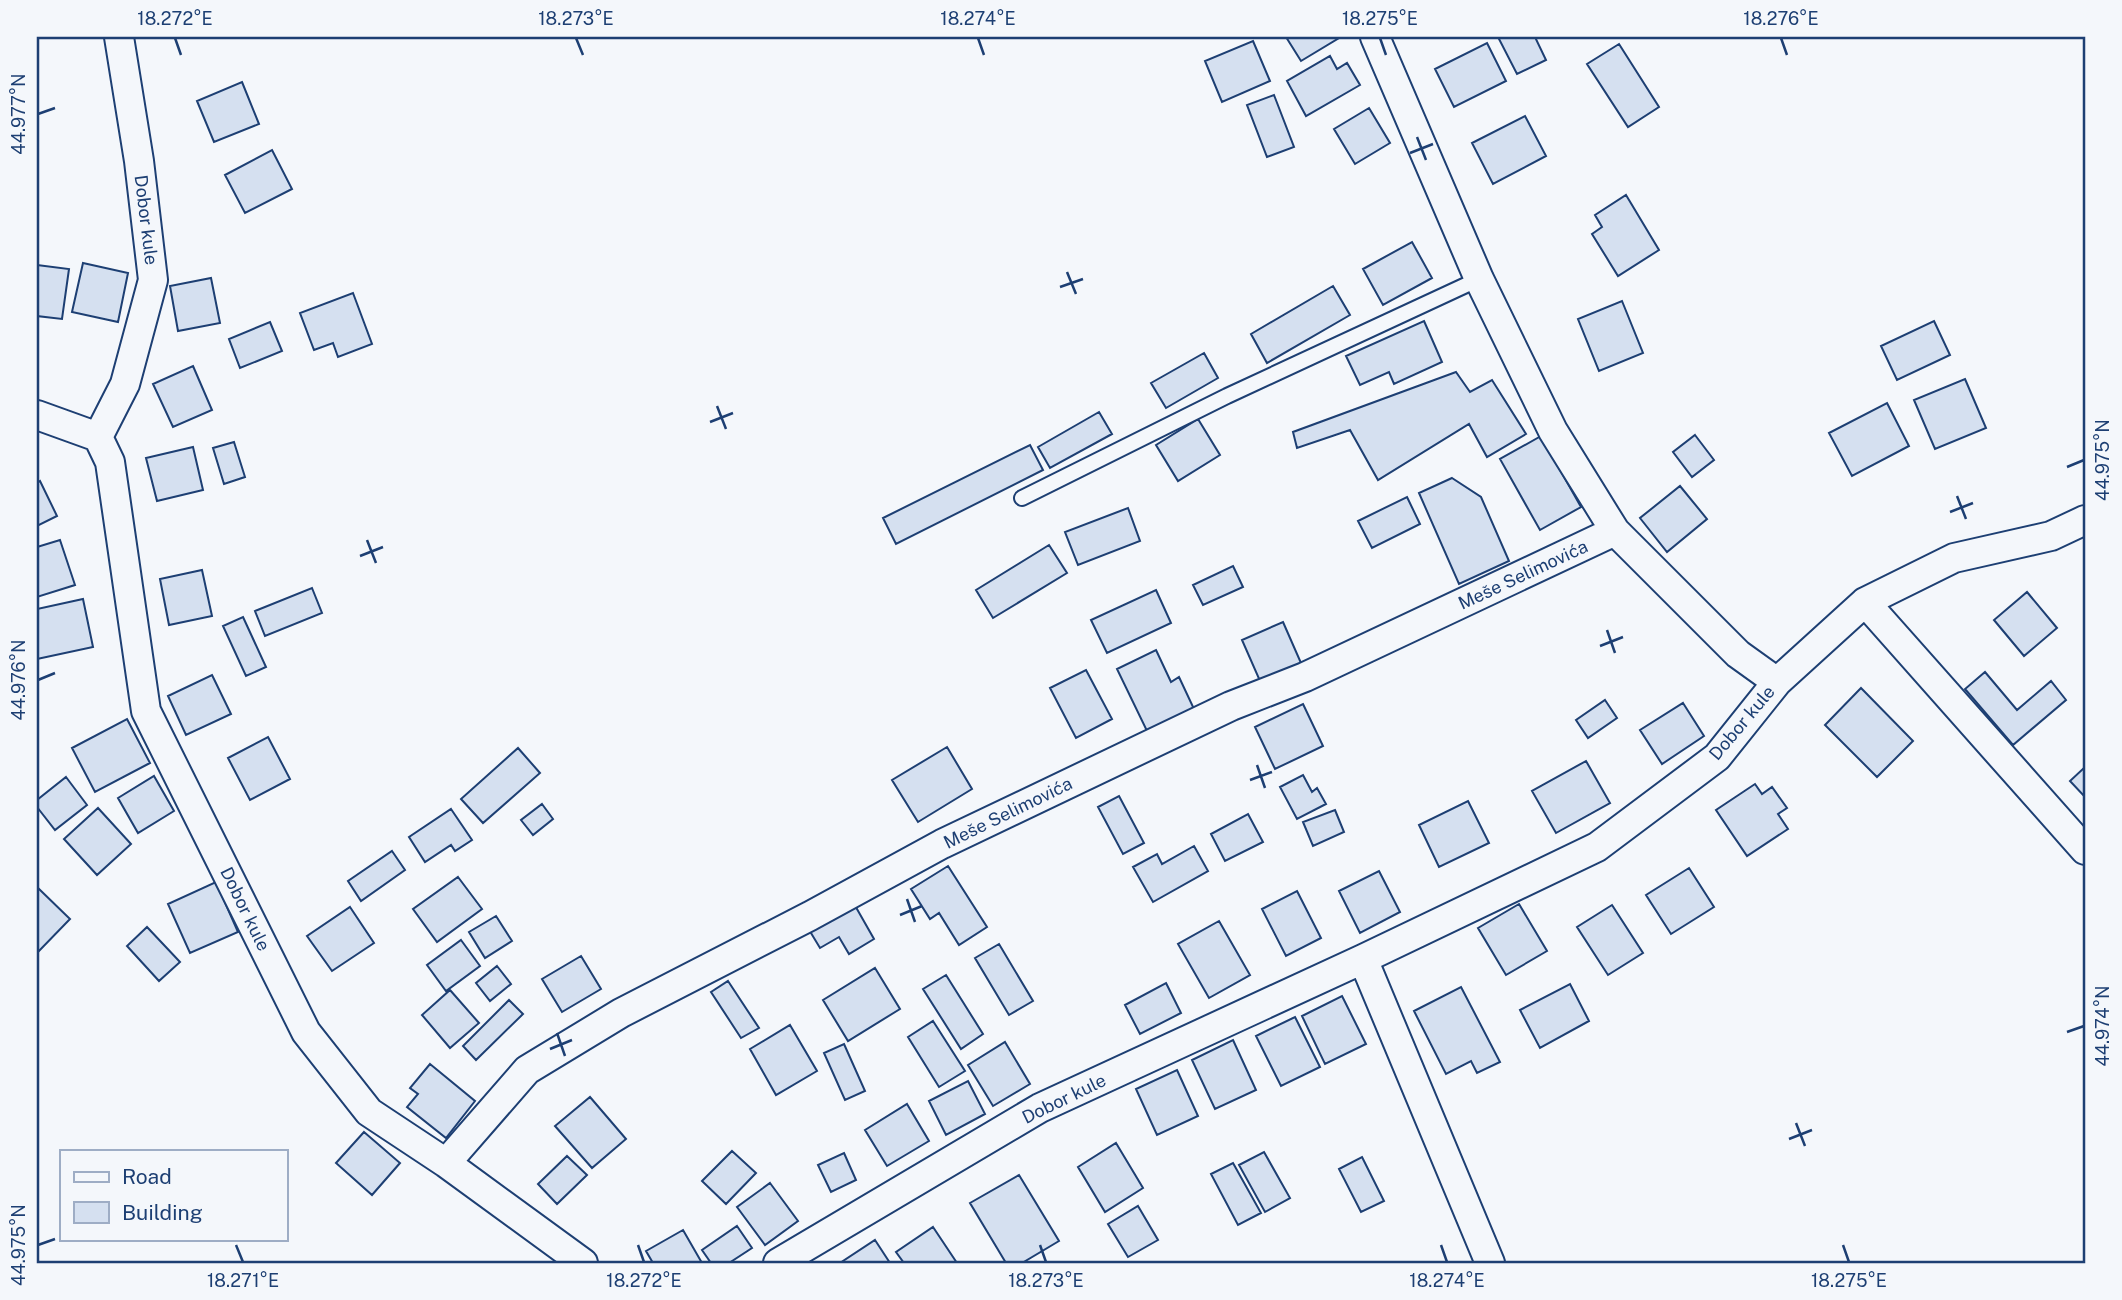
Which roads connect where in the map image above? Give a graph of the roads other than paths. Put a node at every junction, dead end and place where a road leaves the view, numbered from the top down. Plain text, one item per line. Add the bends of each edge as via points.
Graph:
1 (119, 37) edge
2 (1375, 37) edge
3 (1479, 279) junction
4 (37, 415) edge
5 (98, 437) junction
6 (1022, 498) dead end
7 (2085, 520) edge
8 (1615, 531) junction
9 (1865, 602) junction
10 (1777, 682) junction
11 (2085, 850) edge
12 (1363, 959) junction
13 (446, 1163) junction
14 (583, 1263) edge
15 (778, 1263) edge
16 (1490, 1263) edge

1 - 5 street, Dobor kule via 153,280 125,384
2 - 3 street
3 - 6 lane
3 - 8 street via 1553,431
4 - 5 street
5 - 13 street, Dobor kule via 110,462 146,711 306,1032 369,1112
7 - 9 street, Dobor kule via 2051,536 1954,558
8 - 10 street via 1738,653
8 - 13 street, Meše Selimovića via 955,838 621,1013 527,1070
9 - 10 street, Dobor kule
9 - 11 street
10 - 12 street, Dobor kule via 1717,757 1597,848
12 - 15 street, Dobor kule via 1040,1108
12 - 16 street
13 - 14 street, Dobor kule

